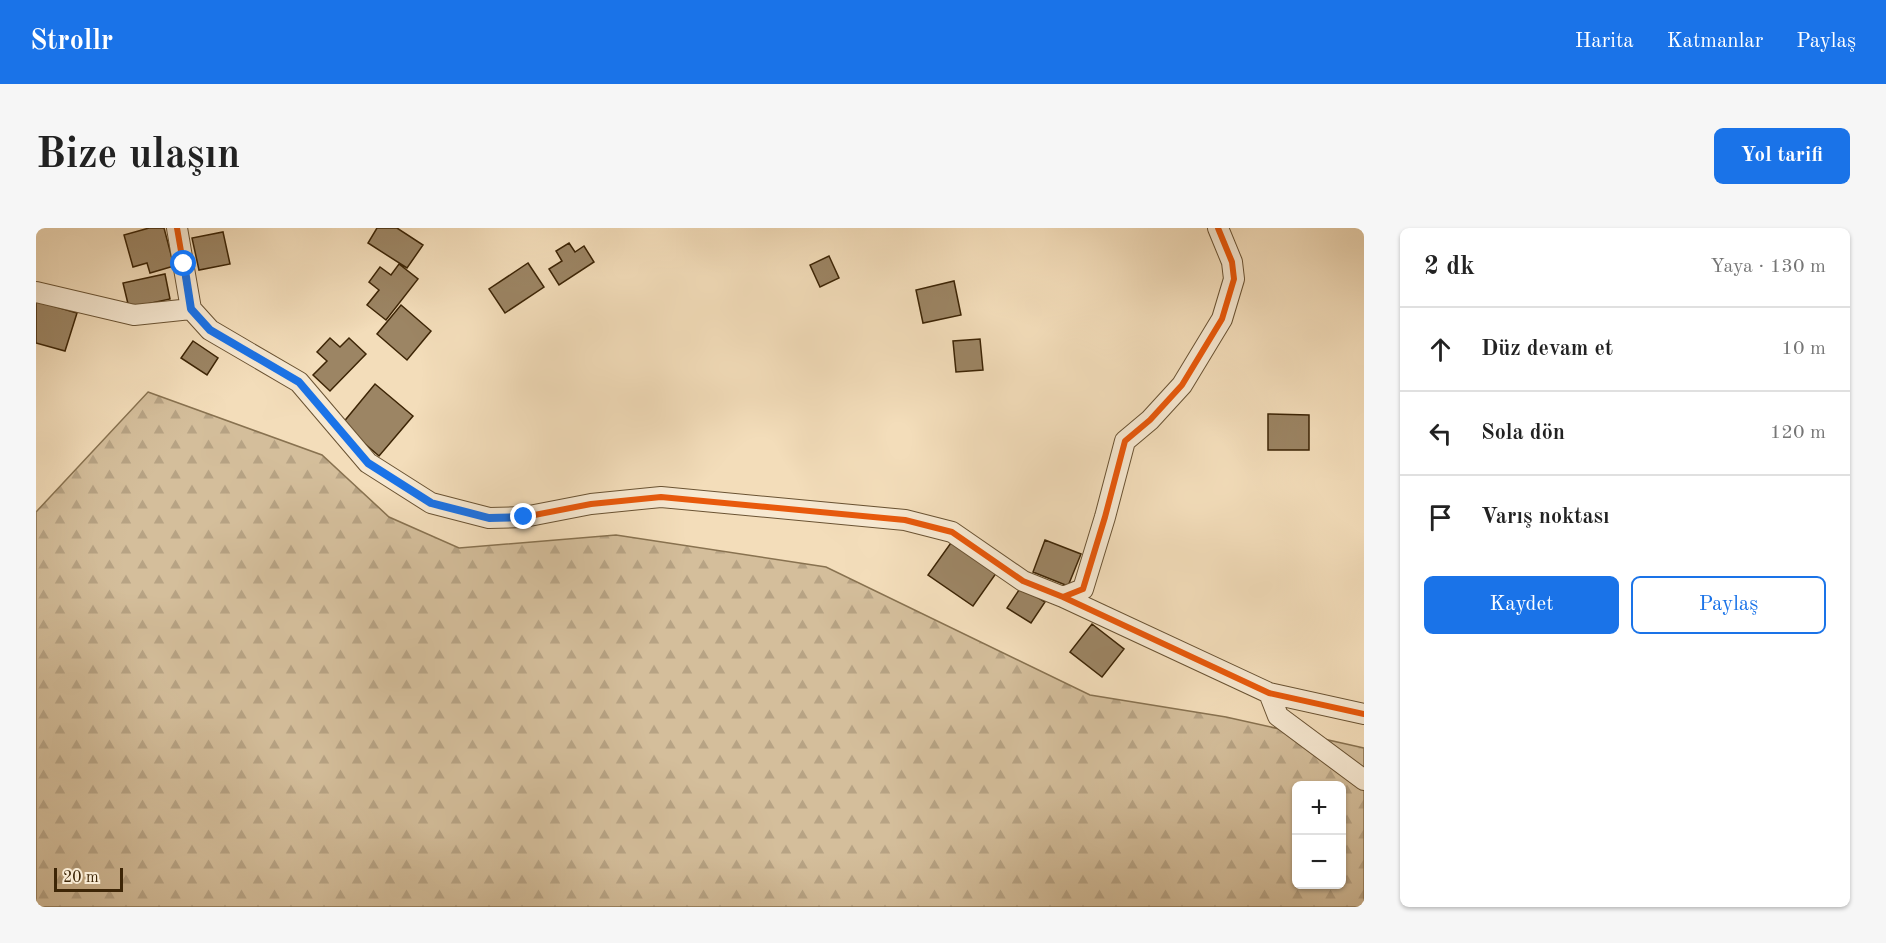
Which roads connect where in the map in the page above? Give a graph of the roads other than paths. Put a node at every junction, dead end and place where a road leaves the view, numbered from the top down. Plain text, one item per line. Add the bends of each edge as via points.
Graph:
1 (177, 228) edge
2 (1218, 228) edge
3 (36, 292) edge
4 (191, 309) junction
5 (1063, 597) junction
6 (1269, 693) junction
7 (1364, 714) edge
8 (1364, 780) edge

1 - 4 street
2 - 5 street via 1232,262 1234,279 1222,319 1182,385 1125,441 1083,589
3 - 4 street via 134,315
4 - 5 street via 210,330 299,382 368,463 431,503 489,518 524,517 591,504 661,497 905,519 952,532 1023,581
5 - 6 street
6 - 7 street
6 - 8 street via 1278,716

